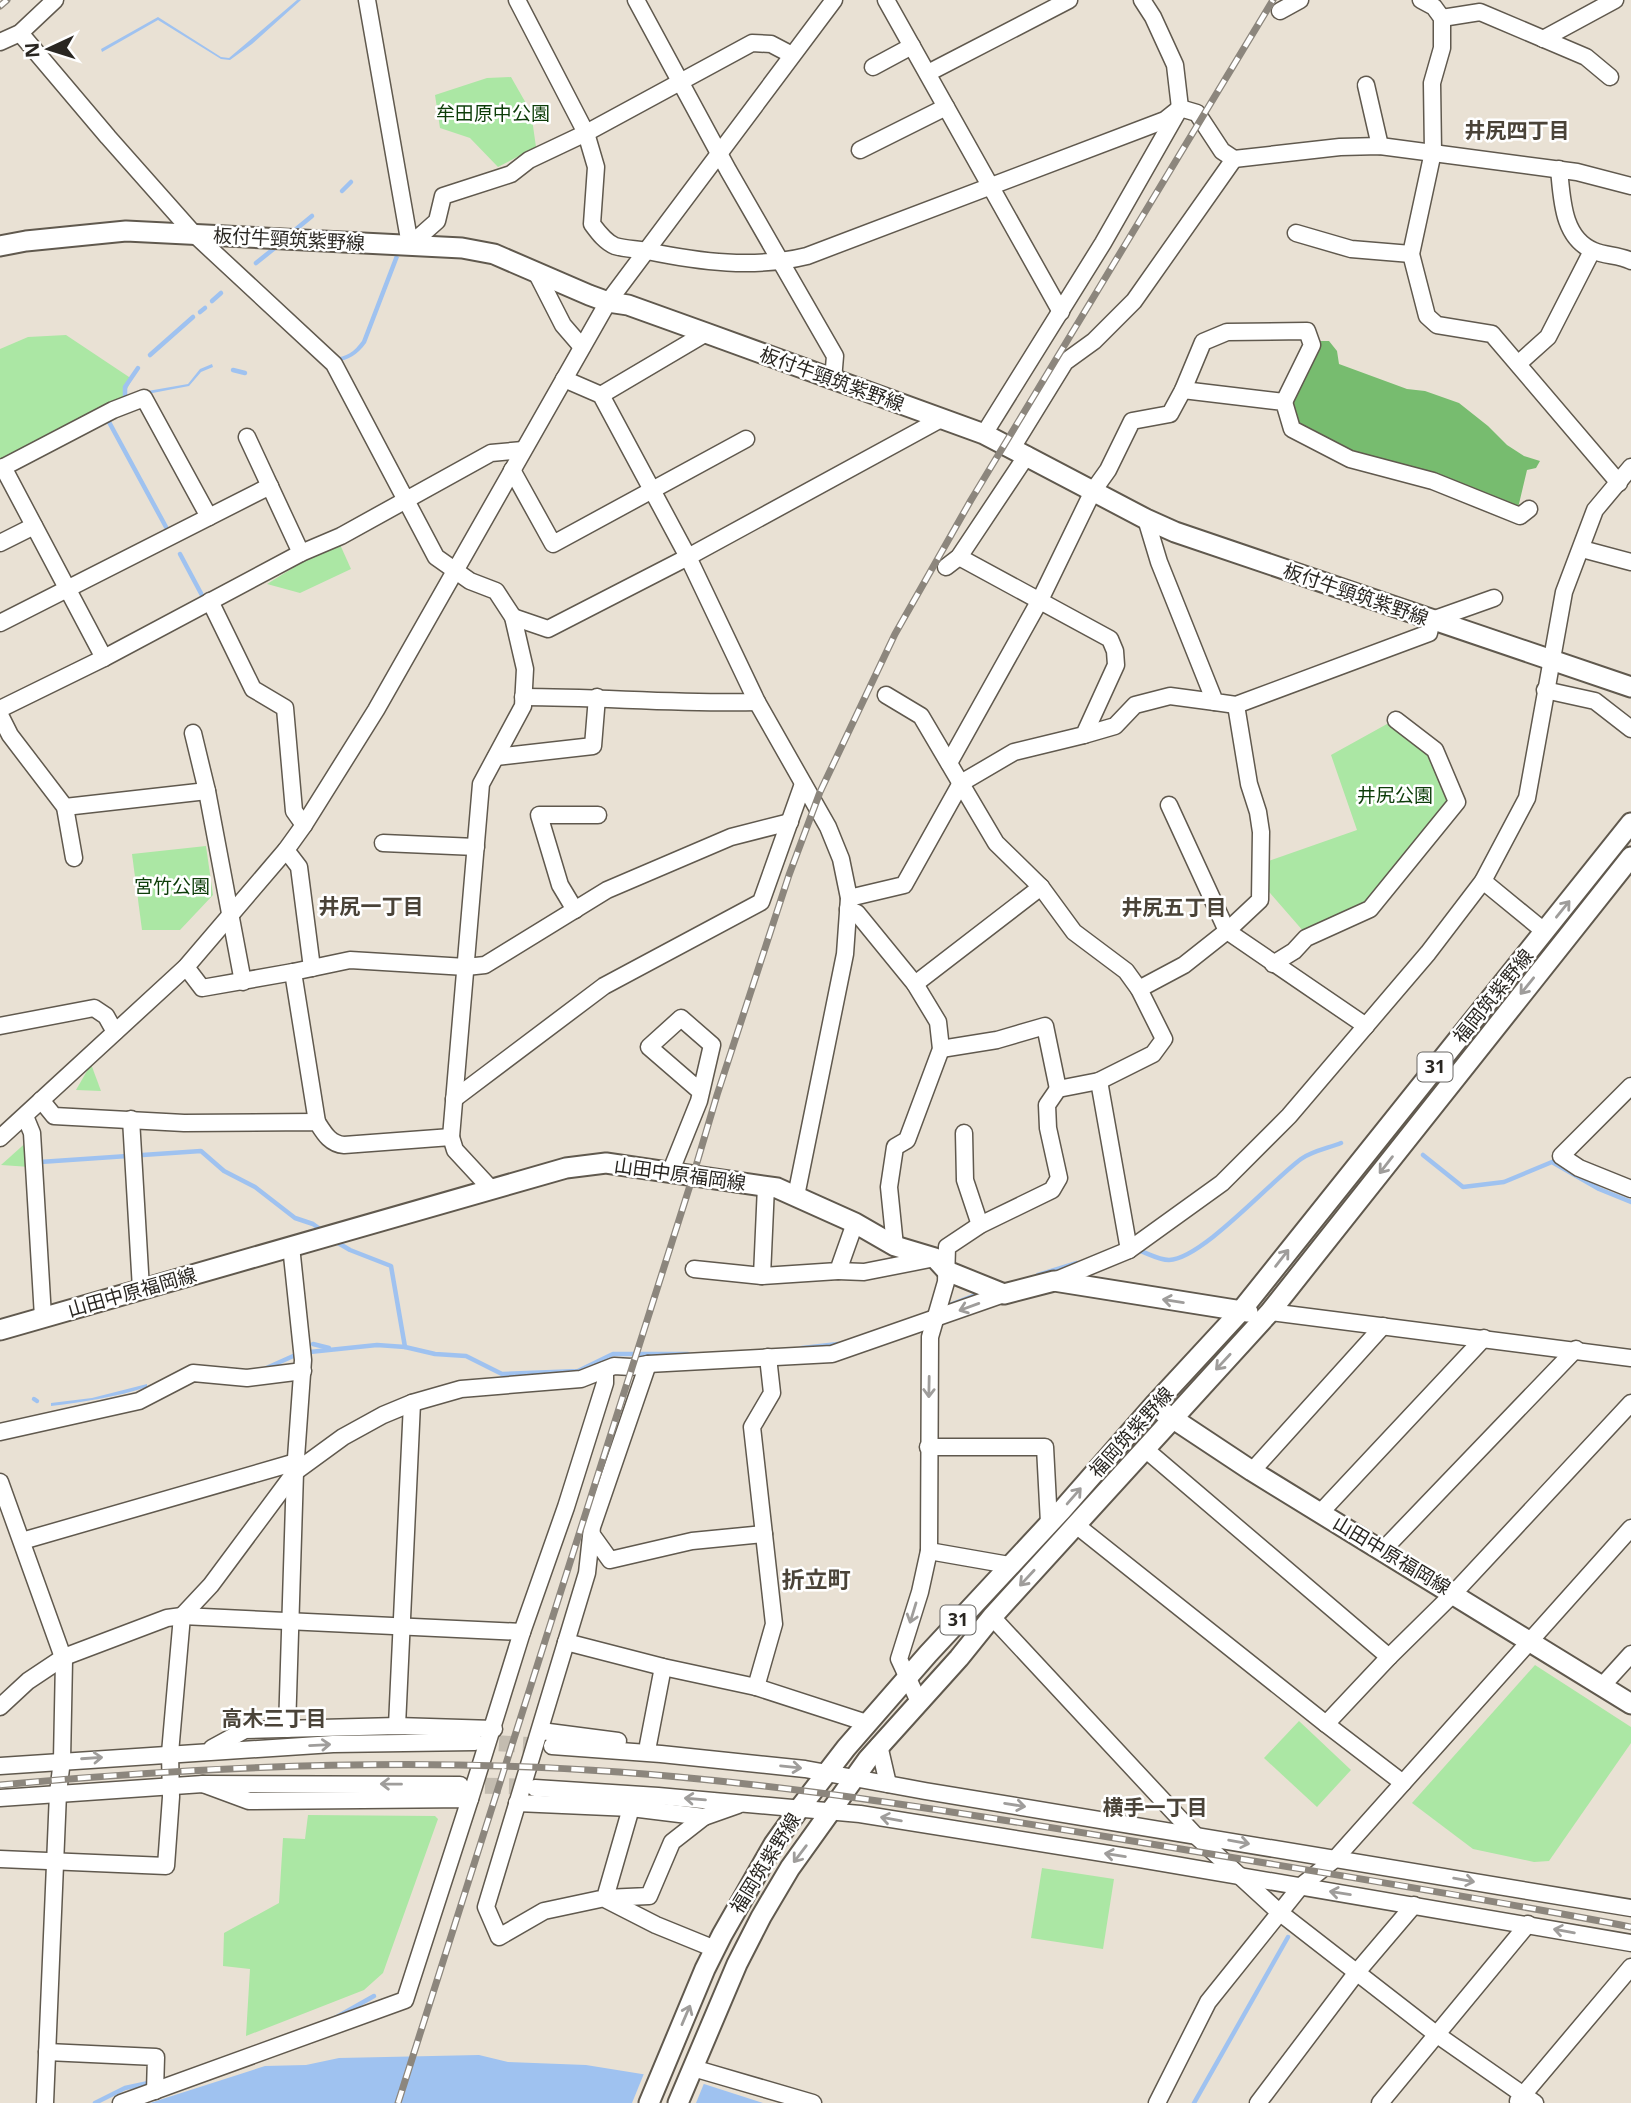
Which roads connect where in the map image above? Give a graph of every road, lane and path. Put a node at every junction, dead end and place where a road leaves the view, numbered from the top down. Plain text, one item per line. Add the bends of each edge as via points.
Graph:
1 (55, 0) edge
2 (367, 0) edge
3 (517, 0) edge
4 (636, 0) edge
5 (834, 0) edge
6 (886, 0) edge
7 (1069, 0) edge
8 (1142, 0) edge
9 (1300, 0) edge
10 (1421, 0) edge
11 (1615, 0) edge
12 (1280, 11) dead end
13 (1442, 18) junction
14 (20, 33) junction
15 (1542, 39) junction
16 (0, 42) edge
17 (912, 46) junction
18 (792, 55) junction
19 (873, 67) dead end
20 (928, 73) junction
21 (1611, 77) dead end
22 (679, 82) junction
23 (1366, 85) dead end
24 (947, 107) junction
25 (1180, 108) junction
26 (586, 133) junction
27 (1380, 146) junction
28 (860, 150) dead end
29 (1433, 152) junction
30 (718, 153) junction
31 (1234, 159) junction
32 (1559, 169) junction
33 (1631, 186) edge
34 (990, 187) junction
35 (1296, 233) dead end
36 (194, 234) junction
37 (410, 245) junction
38 (0, 246) edge
39 (645, 251) junction
40 (1592, 251) junction
41 (1411, 254) junction
42 (1631, 261) edge
43 (782, 262) junction
44 (537, 274) junction
45 (608, 302) junction
46 (1061, 312) junction
47 (706, 333) junction
48 (582, 347) junction
49 (1518, 364) junction
50 (564, 379) junction
51 (833, 380) junction
52 (1183, 390) junction
53 (601, 395) junction
54 (1284, 402) junction
55 (941, 419) junction
56 (984, 434) junction
57 (247, 437) dead end
58 (746, 439) dead end
59 (523, 450) junction
60 (1019, 451) junction
61 (1631, 467) edge
62 (1, 468) edge
63 (512, 470) junction
64 (1619, 483) junction
65 (270, 486) junction
66 (1093, 491) junction
67 (653, 492) junction
68 (404, 501) junction
69 (1529, 509) dead end
70 (209, 517) junction
71 (1146, 519) junction
72 (34, 526) junction
73 (0, 543) edge
74 (1582, 550) junction
75 (301, 553) junction
76 (688, 556) junction
77 (1631, 562) edge
78 (456, 572) junction
79 (67, 589) junction
80 (1494, 598) dead end
81 (1040, 600) junction
82 (210, 601) junction
83 (513, 617) junction
84 (1432, 620) junction
85 (0, 623) edge
86 (104, 658) junction
87 (1550, 660) junction
88 (1631, 687) edge
89 (1545, 690) junction
90 (887, 695) dead end
91 (523, 697) junction
92 (597, 697) junction
93 (757, 702) junction
94 (1215, 702) junction
95 (1236, 705) junction
96 (0, 709) edge
97 (0, 715) edge
98 (1396, 720) dead end
99 (1631, 729) edge
100 (193, 733) dead end
101 (1084, 735) junction
102 (496, 757) junction
103 (949, 763) junction
104 (961, 783) junction
105 (803, 784) junction
106 (207, 791) junction
107 (1169, 805) dead end
108 (65, 807) junction
109 (598, 815) dead end
110 (790, 822) junction
111 (1631, 823) edge
112 (304, 825) junction
113 (383, 843) dead end
114 (476, 847) junction
115 (286, 850) junction
116 (1631, 856) edge
117 (74, 858) dead end
118 (1483, 881) junction
119 (1041, 887) junction
120 (849, 904) junction
121 (575, 910) junction
122 (231, 917) junction
123 (1227, 930) junction
124 (1544, 931) junction
125 (1273, 964) junction
126 (186, 967) junction
127 (466, 967) junction
128 (312, 968) junction
129 (293, 972) junction
130 (243, 982) junction
131 (915, 984) junction
132 (1139, 989) junction
133 (0, 1026) edge
134 (1366, 1026) junction
135 (115, 1032) junction
136 (941, 1049) junction
137 (1099, 1081) junction
138 (1631, 1086) edge
139 (1058, 1089) junction
140 (701, 1092) junction
141 (454, 1099) junction
142 (41, 1100) junction
143 (25, 1115) junction
144 (131, 1119) junction
145 (317, 1122) junction
146 (964, 1133) dead end
147 (451, 1136) junction
148 (0, 1138) edge
149 (670, 1174) junction
150 (766, 1186) junction
151 (1631, 1189) edge
152 (492, 1190) junction
153 (796, 1196) junction
154 (856, 1223) junction
155 (980, 1225) junction
156 (291, 1246) junction
157 (895, 1246) junction
158 (1126, 1251) junction
159 (694, 1269) dead end
160 (838, 1271) junction
161 (943, 1271) junction
162 (762, 1276) junction
163 (1054, 1281) junction
164 (141, 1289) junction
165 (996, 1291) junction
166 (1240, 1312) junction
167 (1270, 1312) junction
168 (43, 1317) junction
169 (935, 1317) junction
170 (1383, 1326) junction
171 (0, 1330) edge
172 (1484, 1338) junction
173 (1576, 1349) junction
174 (768, 1357) junction
175 (1631, 1358) edge
176 (302, 1359) junction
177 (648, 1364) junction
178 (605, 1370) junction
179 (412, 1403) junction
180 (1631, 1403) edge
181 (1154, 1405) junction
182 (1171, 1418) junction
183 (0, 1432) edge
184 (928, 1447) junction
185 (1145, 1449) junction
186 (296, 1467) junction
187 (1252, 1471) junction
188 (0, 1482) edge
189 (1321, 1512) junction
190 (1049, 1523) junction
191 (1076, 1525) junction
192 (1631, 1528) edge
193 (764, 1534) junction
194 (592, 1535) junction
195 (22, 1541) junction
196 (1383, 1550) junction
197 (929, 1551) junction
198 (1009, 1565) junction
199 (1454, 1593) junction
200 (182, 1616) junction
201 (992, 1617) junction
202 (291, 1623) junction
203 (400, 1626) junction
204 (523, 1632) junction
205 (566, 1642) junction
206 (1528, 1642) junction
207 (1631, 1654) edge
208 (64, 1657) junction
209 (1389, 1657) junction
210 (663, 1667) junction
211 (906, 1678) junction
212 (1602, 1686) junction
213 (756, 1687) junction
214 (919, 1702) junction
215 (1631, 1704) edge
216 (0, 1707) edge
217 (867, 1723) junction
218 (1326, 1724) junction
219 (397, 1726) junction
220 (287, 1729) junction
221 (494, 1729) junction
222 (541, 1731) junction
223 (475, 1742) tunnel mouth
224 (648, 1745) junction
225 (880, 1745) junction
226 (552, 1746) tunnel mouth
227 (207, 1751) junction
228 (170, 1753) junction
229 (62, 1760) junction
230 (743, 1762) junction
231 (0, 1766) edge
232 (827, 1772) junction
233 (854, 1777) junction
234 (1403, 1783) junction
235 (203, 1784) junction
236 (888, 1784) junction
237 (460, 1785) tunnel mouth
238 (171, 1786) junction
239 (535, 1788) tunnel mouth
240 (58, 1793) junction
241 (0, 1798) edge
242 (470, 1799) junction
243 (517, 1803) junction
244 (743, 1803) junction
245 (631, 1808) junction
246 (799, 1809) junction
247 (831, 1812) junction
248 (704, 1817) junction
249 (1195, 1835) junction
250 (0, 1859) edge
251 (1335, 1859) junction
252 (55, 1860) junction
253 (1239, 1876) junction
254 (1301, 1886) junction
255 (605, 1898) junction
256 (1415, 1905) junction
257 (1631, 1908) edge
258 (1279, 1912) junction
259 (1528, 1924) junction
260 (1624, 1942) edge
261 (715, 1948) junction
262 (1631, 1955) edge
263 (1631, 1967) edge
264 (1357, 1972) junction
265 (1436, 2034) junction
266 (47, 2052) junction
267 (692, 2069) junction
268 (155, 2091) junction
269 (1525, 2100) edge
270 (45, 2103) edge
271 (121, 2103) edge
272 (649, 2103) edge
273 (678, 2103) edge
274 (813, 2103) edge
275 (1157, 2103) edge
276 (1258, 2103) edge
277 (1380, 2103) edge

1 - 14 street
2 - 37 street
3 - 26 street
4 - 22 street
5 - 18 street
6 - 17 street
7 - 20 street
8 - 25 street via 1175,65
9 - 12 street
10 - 13 street
11 - 15 street
13 - 15 street via 1479,12
13 - 29 street via 1442,48 1432,83
14 - 16 street
14 - 36 street
15 - 21 street via 1586,57
17 - 19 street
17 - 20 street
18 - 22 street via 771,44 752,43
18 - 30 street
20 - 24 street
22 - 26 street
22 - 30 street
23 - 27 street
24 - 28 street
24 - 34 street
25 - 31 street via 1197,113 1222,151
25 - 34 street via 1165,120
25 - 46 street
26 - 37 street via 528,160 511,174 443,196 437,221
26 - 39 street via 596,167 592,224 615,246
27 - 29 street
27 - 31 street
29 - 32 street
29 - 41 street
30 - 39 street
30 - 43 street
31 - 60 street via 1134,301 1065,362
32 - 33 street
32 - 40 street via 1572,233
34 - 43 street
34 - 46 street
35 - 41 street via 1351,249
36 - 37 main road, 板付牛頸筑紫野線
36 - 38 main road, 板付牛頸筑紫野線 via 109,232
36 - 68 street via 334,364
37 - 44 main road, 板付牛頸筑紫野線 via 480,250
39 - 43 street via 722,263
39 - 45 street
40 - 42 street
40 - 49 street via 1548,337
41 - 49 street via 1427,316 1437,326 1492,334
43 - 51 street via 835,356
44 - 45 main road, 板付牛頸筑紫野線
44 - 48 street via 563,325
45 - 47 main road, 板付牛頸筑紫野線
45 - 48 street
46 - 56 street
47 - 51 main road, 板付牛頸筑紫野線
47 - 53 street
48 - 50 street
49 - 64 street
50 - 53 street
50 - 59 street
51 - 55 main road, 板付牛頸筑紫野線
52 - 54 street
52 - 54 street via 1203,342 1227,332 1307,331 1312,345
52 - 66 street via 1170,414 1132,421
53 - 67 street
54 - 69 street via 1292,429 1350,459 1433,481 1520,516
55 - 56 main road, 板付牛頸筑紫野線
55 - 76 street
56 - 60 main road, 板付牛頸筑紫野線
57 - 65 street
58 - 67 street
59 - 63 street
59 - 68 street via 491,453
60 - 66 main road, 板付牛頸筑紫野線
60 - 81 street via 953,562
61 - 64 street
62 - 70 street via 144,398
62 - 72 street
63 - 67 street via 553,544
63 - 78 street
64 - 74 street via 1595,510
65 - 70 street
65 - 75 street
66 - 71 main road, 板付牛頸筑紫野線
66 - 81 street
67 - 76 street
68 - 75 street
68 - 78 street via 436,557
70 - 79 street
71 - 84 main road, 板付牛頸筑紫野線
71 - 94 street
72 - 73 street
72 - 79 street
74 - 77 street
74 - 87 street via 1564,592
75 - 82 street
76 - 83 street via 548,629
76 - 93 street
78 - 83 street via 496,591
78 - 112 street
79 - 85 street
79 - 86 street
80 - 84 street
81 - 101 street via 1110,639 1115,651 1116,665
81 - 103 street
82 - 86 street
82 - 112 street via 253,689 285,708 294,811
83 - 91 street via 525,669
84 - 87 main road, 板付牛頸筑紫野線
84 - 95 street via 1429,633
86 - 96 street
87 - 88 main road, 板付牛頸筑紫野線
87 - 89 street
89 - 99 street via 1595,701
89 - 118 street via 1527,799
90 - 103 street via 921,716
91 - 92 street
91 - 102 street via 523,706
92 - 93 street via 699,704
92 - 102 street via 593,746
93 - 105 street
94 - 95 street
94 - 101 street via 1170,696 1135,705 1115,726
95 - 123 street via 1261,832 1260,900
97 - 108 street
98 - 125 street via 1435,750 1457,802 1370,909 1306,938
100 - 106 street
101 - 104 street via 1014,752
102 - 114 street via 481,784
103 - 104 street
104 - 119 street via 996,843
104 - 120 street via 904,885
105 - 110 street
105 - 120 street via 841,859
106 - 108 street
106 - 122 street
107 - 123 street
108 - 117 street
109 - 121 street via 539,815 560,885
110 - 121 street via 731,837 607,890
110 - 141 street via 761,902 604,986
124 -> 111 main road, 福岡筑紫野線 / 31
112 - 115 street
113 - 114 street
114 - 127 street
115 - 122 street
115 - 128 street via 299,867
116 -> 167 main road, 福岡筑紫野線 / 31
118 - 124 street
118 - 134 street
119 - 131 street
119 - 132 street via 1074,932 1126,971
120 - 131 street
120 - 153 street via 845,954
121 - 127 street via 485,965
122 - 126 street
122 - 130 street
123 - 125 street
123 - 132 street via 1184,965
166 -> 124 main road, 福岡筑紫野線 / 31
125 - 134 street
126 - 130 street via 202,988
126 - 135 street
127 - 128 street via 350,960
127 - 141 street
128 - 129 street
129 - 130 street
129 - 145 street
131 - 136 street via 937,1022
132 - 137 street via 1164,1039 1153,1054
133 - 135 street via 94,1008 106,1016
134 - 158 street via 1289,1116 1222,1183
135 - 142 street
136 - 139 street via 1045,1026
136 - 157 street via 907,1140 895,1147 889,1187
137 - 139 street
137 - 158 street
138 - 151 street via 1561,1156
139 - 155 street via 1047,1105 1059,1178 1052,1190
140 - 140 street via 712,1045 681,1018 649,1047
140 - 149 street
141 - 147 street
142 - 143 street
142 - 144 street via 54,1116
143 - 148 street
143 - 168 street via 32,1133
144 - 145 street
144 - 164 street
145 - 147 street via 337,1144
146 - 155 street via 965,1180
147 - 152 street via 455,1150
149 - 150 main road, 山田中原福岡線
149 - 152 main road, 山田中原福岡線 via 606,1163 566,1168
150 - 153 main road, 山田中原福岡線
150 - 162 street
152 - 156 main road, 山田中原福岡線
153 - 154 main road, 山田中原福岡線
154 - 157 main road, 山田中原福岡線
154 - 160 street
155 - 161 street via 947,1247
156 - 164 main road, 山田中原福岡線
156 - 176 street
157 - 161 main road, 山田中原福岡線
158 - 163 street
159 - 162 street
160 - 161 street
160 - 162 street
161 - 165 main road, 山田中原福岡線
161 - 169 street
163 - 165 main road
166 -> 163 main road
164 - 168 main road, 山田中原福岡線
165 -> 169 street
166 - 167 main road
166 - 181 main road, 福岡筑紫野線 / 31
167 - 170 street
167 -> 182 main road, 福岡筑紫野線 / 31
168 - 171 main road, 山田中原福岡線
169 - 174 street via 832,1354
169 -> 184 street via 930,1337
170 - 172 street
170 - 187 street
172 - 173 street
172 - 189 street
173 - 175 street
173 - 196 street
174 - 177 street
174 - 193 street via 772,1394 752,1427
176 - 183 street via 247,1378 193,1373 139,1401
176 - 186 street
177 - 178 street
177 - 194 street
178 - 179 street via 581,1379 461,1389
178 - 204 street via 566,1507
179 - 186 street via 343,1437
179 - 203 street
180 - 199 street
181 - 182 main road, 山田中原福岡線
190 -> 181 main road, 福岡筑紫野線 / 31
182 - 185 main road, 福岡筑紫野線 / 31
182 - 187 main road, 山田中原福岡線
184 - 190 street via 1045,1447
184 - 197 street
185 - 191 main road, 福岡筑紫野線 / 31
185 - 209 street
186 - 195 street
186 - 200 street via 211,1585
186 - 202 street
187 - 189 main road, 山田中原福岡線
188 - 195 street
189 - 196 main road, 山田中原福岡線
190 - 198 main road, 福岡筑紫野線 / 31
191 -> 201 main road, 福岡筑紫野線 / 31
191 - 218 street
192 - 206 street
193 - 194 street via 692,1541 610,1560
193 - 213 street via 774,1624
194 - 205 street via 587,1573
195 - 208 street
196 - 199 main road, 山田中原福岡線
197 - 198 street
197 -> 211 street via 899,1659
198 - 211 main road, 福岡筑紫野線 / 31
199 - 206 main road, 山田中原福岡線
199 - 209 street
200 - 202 street
200 - 208 street
200 - 228 street
201 - 214 main road, 福岡筑紫野線 / 31
201 - 249 street
202 - 203 street
202 - 220 street
203 - 204 street
203 - 219 street
204 - 221 street
205 - 210 street
205 - 222 street
206 - 212 main road, 山田中原福岡線
206 - 234 street
207 - 212 street
208 - 216 street
208 - 229 street
209 - 218 street
210 - 213 street
210 - 224 street
211 - 214 street
211 - 217 main road, 福岡筑紫野線 / 31
212 - 215 main road, 山田中原福岡線
213 - 217 street
214 - 225 main road, 福岡筑紫野線 / 31
217 - 232 main road, 福岡筑紫野線 / 31
218 - 234 street
219 - 220 street
219 - 221 street
220 - 227 street via 245,1730
221 - 242 street
222 - 224 street
222 - 243 street
227 -> 223 street
224 - 230 street via 716,1752
225 - 233 main road, 福岡筑紫野線 / 31
225 - 236 street
226 - 230 street
227 - 228 street
229 -> 228 street
228 - 238 street
229 - 231 street
229 - 240 street
230 -> 232 street
232 - 233 street
232 - 246 main road, 福岡筑紫野線 / 31
233 - 236 street
233 - 247 main road, 福岡筑紫野線 / 31
234 - 251 street
237 -> 235 street
235 - 238 street
235 - 242 street via 249,1801
236 -> 249 street
238 - 240 street
238 - 252 street via 166,1866
244 -> 239 street
240 - 241 street
240 - 252 street
242 - 268 street via 405,2000
243 - 245 street
243 - 255 street via 486,1907 499,1937 544,1911
244 - 246 street
244 - 248 street
245 - 248 street
245 - 255 street
246 - 247 street
246 - 261 main road, 福岡筑紫野線 / 31
253 -> 247 street
247 -> 267 main road, 福岡筑紫野線 / 31 via 761,1917
248 - 255 street via 672,1842 649,1896
249 -> 251 street
249 - 253 street
250 - 252 street
251 - 254 street
251 -> 257 street
252 - 266 street
253 - 254 street
253 - 258 street
256 -> 254 street
254 - 258 street
255 - 261 street
256 - 259 street
256 - 264 street
258 - 264 street
258 - 275 street via 1208,2002
260 -> 259 street
259 - 265 street
260 - 262 street
272 -> 261 main road, 福岡筑紫野線 / 31
263 - 269 street
264 - 265 street
264 - 276 street
265 - 269 street
265 - 277 street
266 - 268 street via 156,2057
266 - 270 street
267 - 273 main road, 31
267 - 274 street
268 - 271 street

